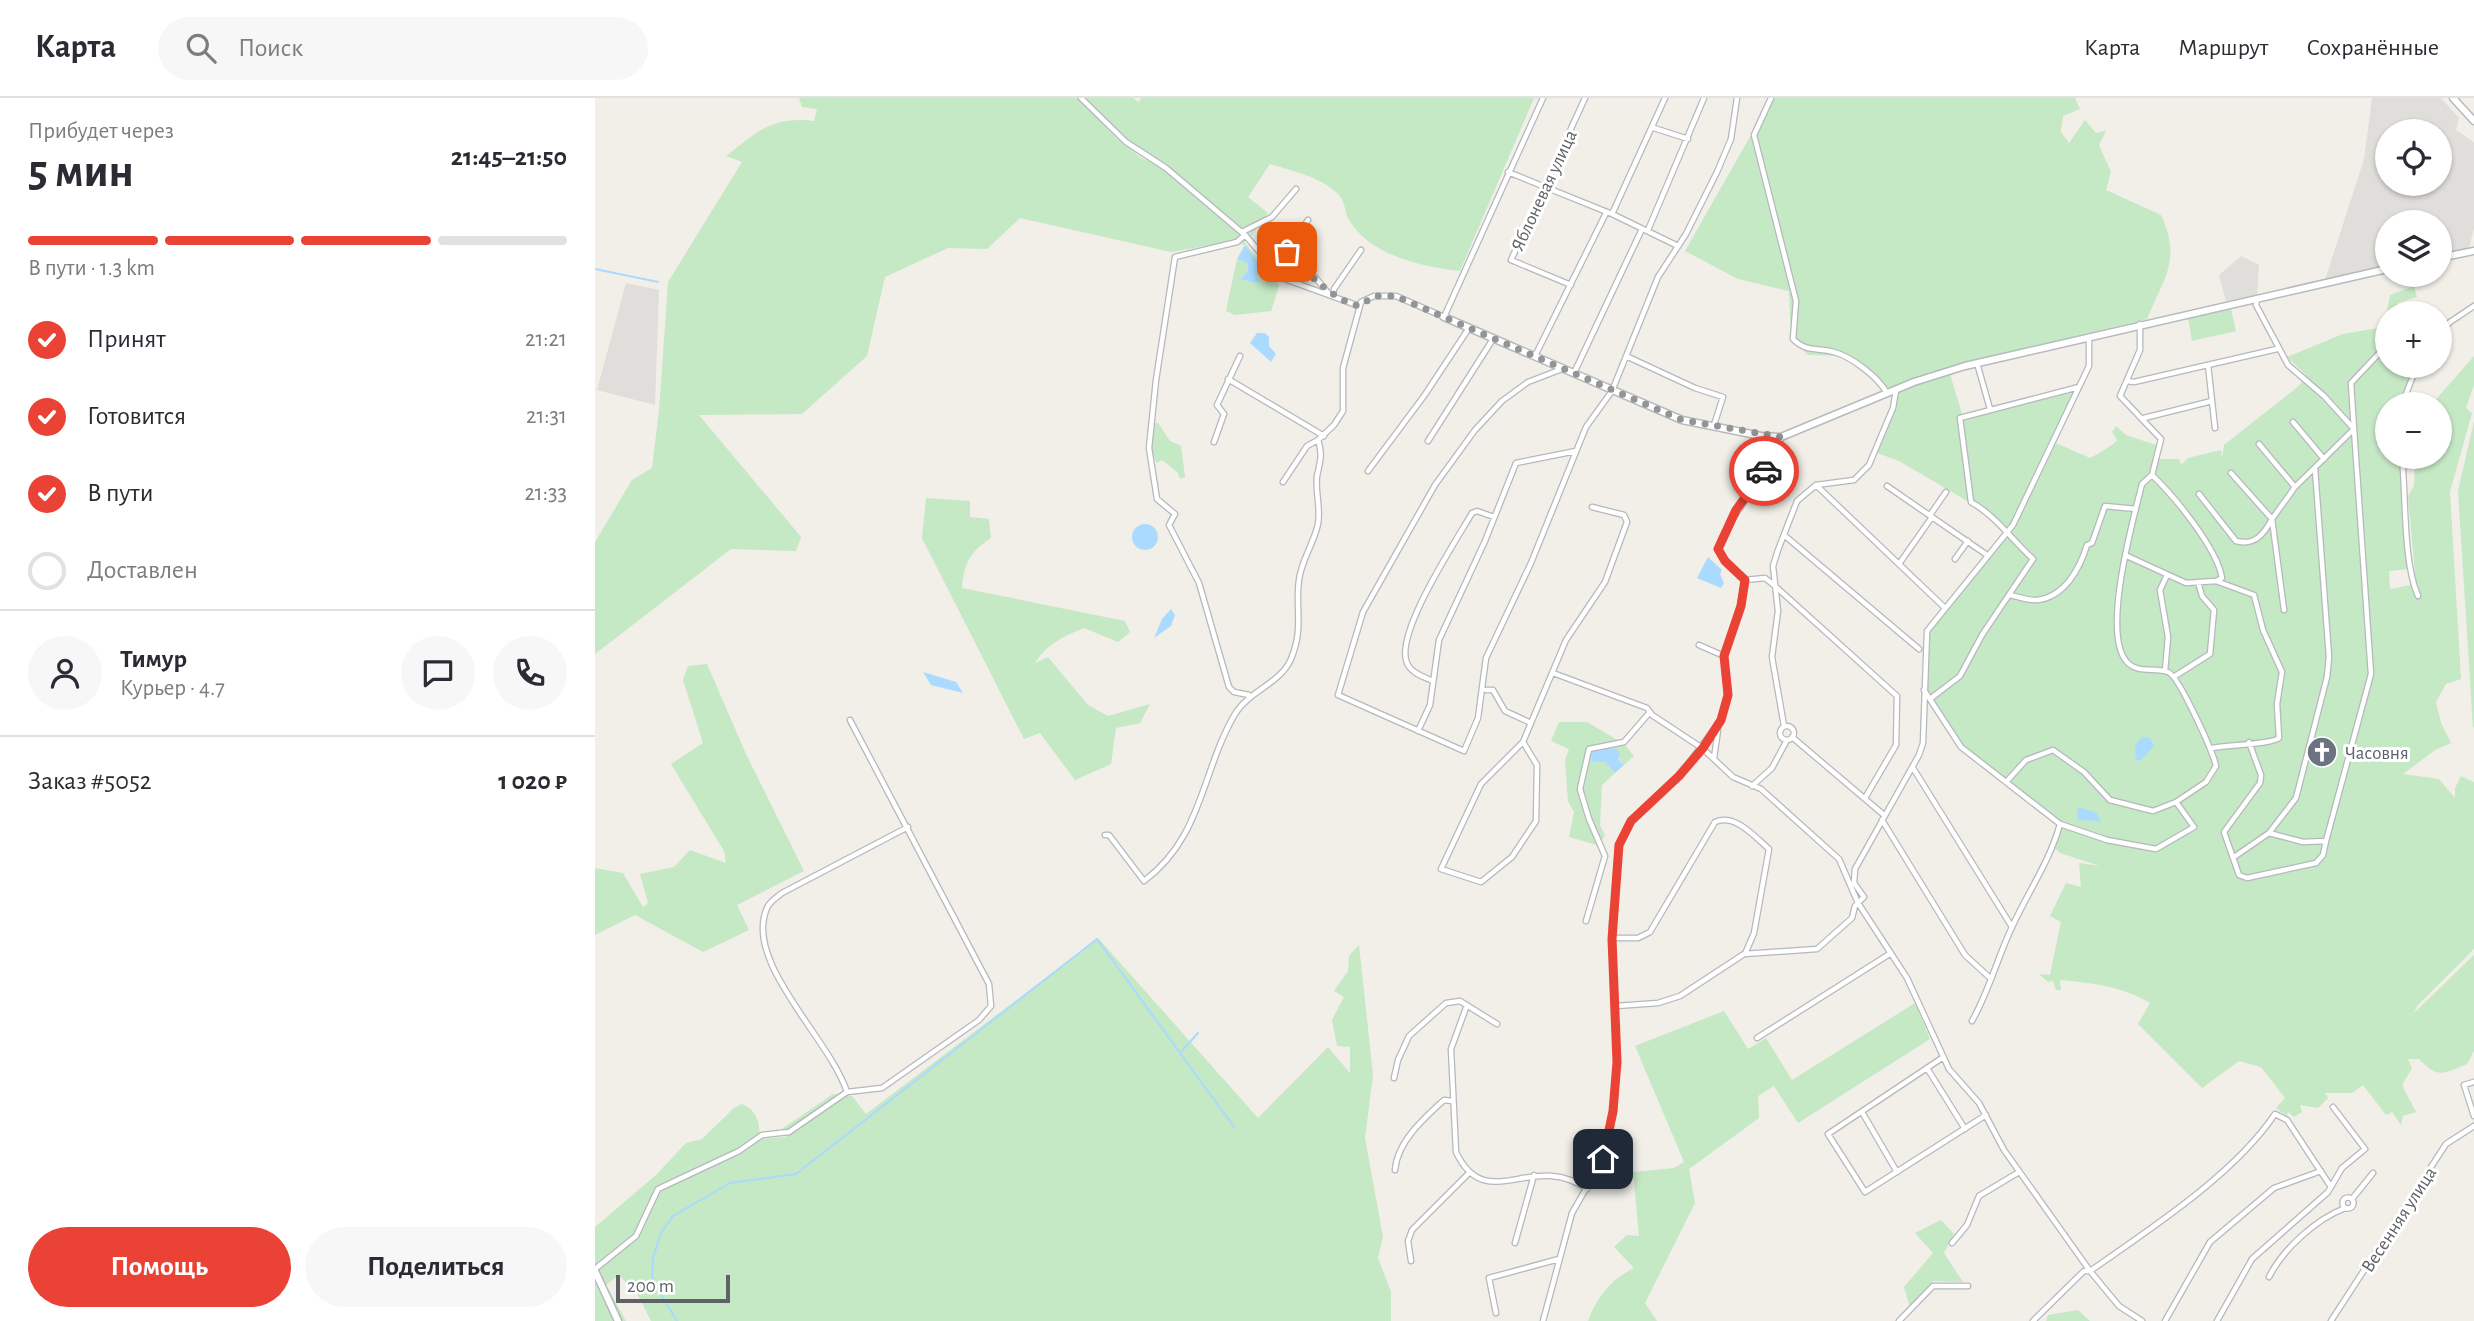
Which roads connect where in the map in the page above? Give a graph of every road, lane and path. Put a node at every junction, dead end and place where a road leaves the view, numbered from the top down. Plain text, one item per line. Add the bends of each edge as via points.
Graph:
1 (1081, 98) edge
2 (1543, 98) edge
3 (1585, 98) edge
4 (1665, 98) edge
5 (1705, 98) edge
6 (1737, 98) edge
7 (1771, 98) edge
8 (2453, 98) edge
9 (2474, 121) edge
10 (1654, 128) junction
11 (1688, 139) junction
12 (1508, 173) junction
13 (1543, 185) junction
14 (1296, 189) dead end
15 (1609, 214) junction
16 (1308, 220) dead end
17 (1645, 229) junction
18 (1244, 233) junction
19 (1678, 246) junction
20 (1361, 250) dead end
21 (2474, 251) edge
22 (2452, 255) edge
23 (2375, 272) edge
24 (1571, 285) junction
25 (1331, 295) junction
26 (2257, 297) junction
27 (1359, 306) junction
28 (2474, 306) edge
29 (1444, 317) junction
30 (2452, 321) edge
31 (2140, 323) junction
32 (1469, 328) junction
33 (2089, 336) junction
34 (1493, 339) junction
35 (2277, 349) junction
36 (1240, 356) dead end
37 (1535, 356) junction
38 (1626, 356) junction
39 (2375, 358) edge
40 (1977, 363) junction
41 (2207, 365) junction
42 (1563, 369) junction
43 (1574, 373) junction
44 (1228, 379) junction
45 (2127, 381) junction
46 (2080, 386) junction
47 (1896, 390) junction
48 (1612, 391) junction
49 (1887, 393) junction
50 (2212, 401) junction
51 (1990, 409) junction
52 (2143, 418) junction
53 (2293, 422) dead end
54 (1714, 425) junction
55 (2215, 428) dead end
56 (2354, 429) junction
57 (1324, 436) junction
58 (1781, 437) junction
59 (1318, 440) junction
60 (1428, 441) dead end
61 (1214, 442) dead end
62 (2259, 443) dead end
63 (1577, 451) junction
64 (2324, 459) junction
65 (2315, 469) junction
66 (2403, 469) edge
67 (1368, 471) dead end
68 (2231, 473) dead end
69 (2152, 475) junction
70 (1283, 482) dead end
71 (1816, 485) junction
72 (1887, 486) dead end
73 (2295, 487) junction
74 (1946, 492) dead end
75 (2199, 494) dead end
76 (1593, 507) dead end
77 (2136, 509) junction
78 (1931, 516) junction
79 (1494, 517) junction
80 (2272, 519) junction
81 (2004, 533) junction
82 (1784, 535) junction
83 (1968, 541) junction
84 (1987, 555) junction
85 (2127, 556) junction
86 (1955, 559) dead end
87 (1899, 564) junction
88 (2167, 575) junction
89 (1745, 580) junction
90 (2216, 581) junction
91 (2198, 582) junction
92 (1775, 586) junction
93 (2009, 595) junction
94 (2418, 596) dead end
95 (1945, 608) junction
96 (2284, 610) dead end
97 (1699, 645) dead end
98 (1919, 649) dead end
99 (1724, 656) junction
100 (2165, 671) junction
101 (1553, 673) junction
102 (2175, 676) junction
103 (1433, 681) junction
104 (1923, 689) junction
105 (1486, 690) dead end
106 (1250, 695) junction
107 (1930, 699) junction
108 (1650, 712) junction
109 (850, 720) dead end
110 (1721, 720) junction
111 (1531, 723) junction
112 (1784, 726) junction
113 (1418, 731) junction
114 (1790, 739) junction
115 (2249, 741) junction
116 (1523, 742) junction
117 (1703, 748) junction
118 (2212, 748) junction
119 (1714, 758) junction
120 (1913, 768) junction
121 (2007, 781) junction
122 (1752, 786) junction
123 (1865, 798) junction
124 (2176, 802) junction
125 (1883, 818) junction
126 (2060, 824) junction
127 (908, 827) junction
128 (2269, 833) junction
129 (1105, 835) dead end
130 (2326, 841) junction
131 (2234, 856) junction
132 (1858, 903) junction
133 (1586, 921) dead end
134 (2012, 927) junction
135 (1612, 939) junction
136 (1891, 953) junction
137 (1745, 954) junction
138 (1989, 976) junction
139 (1467, 1004) junction
140 (1616, 1006) junction
141 (1972, 1021) dead end
142 (1497, 1024) dead end
143 (1757, 1038) dead end
144 (1943, 1058) junction
145 (1927, 1068) junction
146 (1394, 1078) dead end
147 (2474, 1082) edge
148 (847, 1092) junction
149 (1453, 1101) junction
150 (2333, 1107) dead end
151 (1862, 1112) junction
152 (1986, 1115) junction
153 (2474, 1116) edge
154 (2474, 1126) edge
155 (1965, 1129) junction
156 (1395, 1170) dead end
157 (2321, 1171) junction
158 (1897, 1172) junction
159 (2019, 1172) junction
160 (1469, 1173) junction
161 (2373, 1173) dead end
162 (1534, 1175) junction
163 (2331, 1187) junction
164 (1587, 1189) junction
165 (1515, 1243) dead end
166 (1952, 1243) dead end
167 (1559, 1258) junction
168 (1411, 1261) dead end
169 (595, 1270) edge
170 (2090, 1271) junction
171 (2269, 1277) dead end
172 (1968, 1286) dead end
173 (1496, 1313) dead end
174 (618, 1321) edge
175 (1543, 1321) edge
176 (1899, 1321) edge
177 (2033, 1321) edge
178 (2142, 1321) edge
179 (2165, 1321) edge
180 (2217, 1321) edge
181 (2331, 1321) edge

1 - 18 street via 1126,142 1166,168
2 - 12 street
3 - 13 street, Яблоневая улица
4 - 10 street
5 - 11 street
6 - 19 street via 1728,146
7 - 49 street via 1754,135 1796,301 1793,339 1802,348 1833,351 1850,359
8 - 9 street
10 - 11 street
10 - 15 street
11 - 17 street
12 - 13 street
12 - 29 street
13 - 15 street
13 - 24 street, Яблоневая улица via 1511,260
14 - 18 street via 1272,217
15 - 17 street
15 - 24 street
16 - 25 street via 1287,252
17 - 19 street
17 - 43 street
18 - 25 street via 1282,278
18 - 106 street via 1237,242 1175,257 1149,449 1154,492 1160,504 1175,514 1169,525 1199,583 1229,687
19 - 38 street via 1658,277
20 - 25 street
21 - 22 street
23 - 26 street
24 - 37 street
25 - 27 street
26 - 31 street
26 - 35 street via 2256,305
27 - 29 street via 1386,294
27 - 57 street via 1343,368 1343,411
28 - 30 street
29 - 32 street
31 - 33 street
31 - 45 street via 2140,350
32 - 34 street
32 - 67 street
33 - 40 street
33 - 46 street via 2089,366
34 - 37 street
34 - 60 street
35 - 41 street
35 - 56 street
36 - 44 street
37 - 42 street
38 - 48 street
38 - 54 street via 1723,397
39 - 56 street via 2351,383
40 - 47 street
40 - 51 street
41 - 45 street
41 - 50 street
42 - 43 street
42 - 113 street via 1517,389 1475,430 1435,485 1356,628 1338,695
43 - 48 street
44 - 57 street
44 - 61 street via 1217,405 1224,414
45 - 52 street via 2120,396
46 - 51 street
46 - 81 street via 2013,525
47 - 49 street
47 - 71 street via 1869,466 1854,480
48 - 54 street via 1682,420
48 - 63 street via 1586,427
49 - 58 street
50 - 52 street
50 - 55 street
51 - 81 street via 1960,418 1971,502 1990,513
52 - 69 street via 2161,439
53 - 64 street
54 - 58 street
56 - 64 street
56 - 130 street via 2371,674
57 - 59 street
58 - 89 street via 1774,458 1736,510 1718,549
59 - 70 street via 1307,446
59 - 106 street via 1322,458 1317,477 1319,515 1298,581 1301,616 1296,643 1284,671
62 - 73 street
63 - 79 street via 1516,463
63 - 113 street via 1486,659 1478,718 1464,751
64 - 65 street
65 - 73 street
65 - 128 street via 2327,677 2296,797
66 - 94 street
68 - 80 street
69 - 77 street via 2142,484
69 - 90 street via 2177,499 2217,559 2222,578
71 - 82 street via 1797,501
71 - 87 street
72 - 78 street
73 - 80 street
74 - 78 street
75 - 80 street via 2236,541 2259,538
76 - 101 street via 1624,515 1627,522 1605,582 1570,632
77 - 85 street
77 - 93 street via 2105,506 2080,569 2054,594 2036,600
78 - 83 street
78 - 87 street
79 - 103 street via 1439,640
79 - 103 street via 1472,513 1423,596 1405,653 1407,665 1415,673
80 - 96 street
81 - 84 street
81 - 93 street via 2033,559
82 - 92 street via 1773,566
82 - 98 street
83 - 84 street
83 - 86 street
84 - 95 street
85 - 88 street
85 - 100 street via 2115,626 2117,641 2132,667
87 - 95 street
88 - 91 street via 2186,583
88 - 100 street via 2160,590 2168,637
89 - 92 street via 1765,578
89 - 99 street
90 - 91 street
90 - 115 street via 2254,595 2263,630 2282,672 2277,704 2279,738 2264,744
91 - 102 street via 2214,610 2210,654
92 - 112 street via 1778,611 1772,657
92 - 123 street via 1897,696 1896,745
93 - 107 street via 1960,676
95 - 104 street via 1927,631
97 - 99 street
99 - 110 street via 1728,695
100 - 102 street
101 - 108 street
101 - 111 street
102 - 118 street via 2202,737
103 - 113 street via 1430,705
104 - 107 street
104 - 120 street via 1923,743
105 - 111 street via 1493,690 1505,711
106 - 129 street via 1228,727 1199,806 1161,867 1144,881
107 - 121 street via 1961,747
108 - 117 street
108 - 133 street via 1624,742 1589,749 1580,789 1588,819 1604,849 1605,863
109 - 127 street
110 - 117 street
110 - 119 street
111 - 116 street
112 - 114 street via 1793,729
112 - 114 street via 1780,736
114 - 122 street via 1772,768
114 - 123 street
115 - 118 street
115 - 131 street via 2260,783 2243,810 2225,827 2224,836
116 - 116 street via 1537,765 1536,821 1523,842 1481,882 1441,869 1481,784
117 - 119 street
117 - 135 street via 1624,830 1617,861
118 - 124 street via 2216,766 2206,782
119 - 122 street via 1733,777
120 - 125 street
120 - 134 street
121 - 124 street via 2026,760 2053,750 2084,772 2110,800 2153,811
121 - 126 street
122 - 132 street via 1787,809 1839,859
123 - 125 street
124 - 126 street via 2194,827 2156,849
125 - 132 street via 1853,876 1864,897
125 - 138 street via 1965,955
126 - 134 street via 2053,849
127 - 148 street via 956,910 989,984 991,1006 979,1020 882,1088
127 - 148 street via 782,893 767,906 761,929 771,970 836,1064
128 - 130 street via 2303,842
128 - 131 street
130 - 131 street via 2316,863 2247,878 2239,874
132 - 136 street
132 - 137 street via 1852,918 1817,949
134 - 138 street
135 - 137 street via 1638,938 1650,932 1715,822 1728,820 1769,849 1754,933
135 - 140 street
136 - 143 street
136 - 144 street
137 - 140 street via 1680,996 1658,1003
138 - 141 street via 1989,987
139 - 142 street
139 - 146 street via 1446,1003 1409,1037
139 - 149 street via 1451,1049
140 - 164 street via 1613,1111 1603,1159
144 - 145 street
144 - 152 street
145 - 151 street
145 - 155 street
147 - 153 street via 2464,1085
148 - 169 street via 789,1132 762,1135 739,1151 658,1189 636,1236
149 - 156 street via 1444,1100 1410,1136 1395,1160
149 - 160 street via 1456,1152
150 - 163 street via 2365,1149 2342,1168
151 - 158 street
151 - 158 street via 1828,1134 1865,1192
152 - 155 street
152 - 159 street
154 - 181 street, Весенняя улица via 2447,1144
155 - 158 street
157 - 163 street
157 - 170 street via 2287,1120 2275,1114 2263,1132 2186,1202
157 - 179 street via 2274,1188 2210,1242
159 - 166 street via 1979,1196 1967,1225
159 - 170 street
160 - 162 street via 1491,1182
160 - 168 street via 1412,1230 1408,1241
161 - 171 street via 2352,1199 2353,1206 2333,1213 2279,1257
162 - 164 street via 1563,1176
162 - 165 street
163 - 180 street via 2252,1259
164 - 167 street via 1572,1213
167 - 173 street via 1489,1278
167 - 175 street
169 - 174 street
170 - 177 street via 2084,1271
170 - 178 street via 2119,1306
172 - 176 street via 1933,1286

